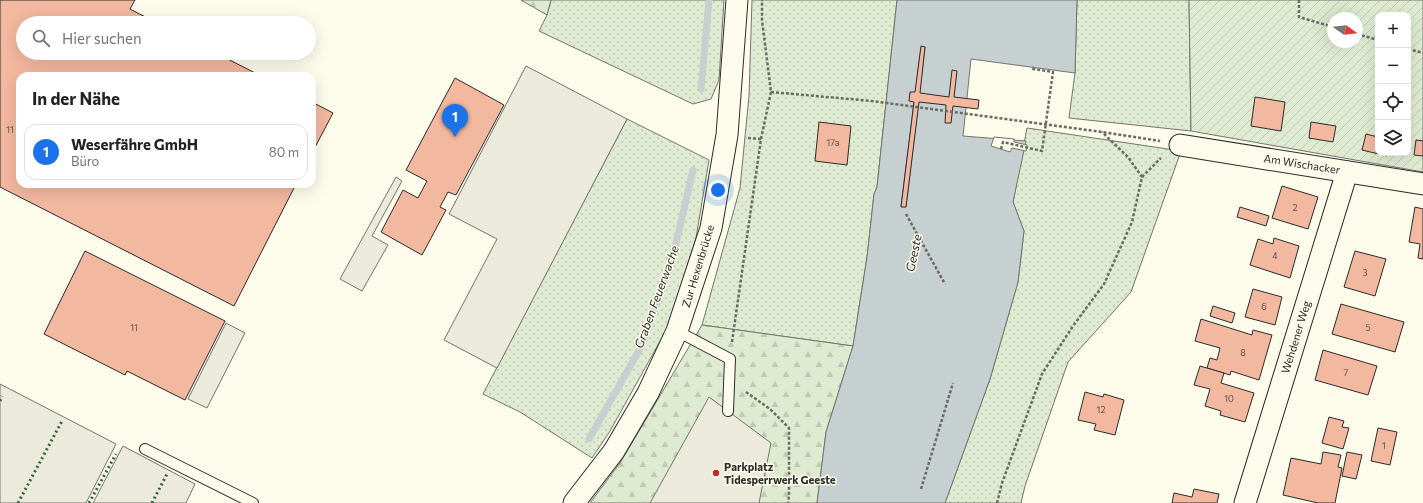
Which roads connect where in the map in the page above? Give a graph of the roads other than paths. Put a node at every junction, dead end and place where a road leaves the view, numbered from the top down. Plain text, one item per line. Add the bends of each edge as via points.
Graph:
1 (737, 0) edge
2 (1180, 145) road end
3 (1347, 172) junction
4 (1423, 184) edge
5 (677, 331) junction
6 (728, 411) dead end
7 (145, 449) dead end
8 (253, 503) edge
9 (574, 503) edge
10 (1245, 503) edge

1 - 5 street, Zur Hexenbrücke via 727,135 711,228
2 - 3 street, Am Wischacker
3 - 4 street, Am Wischacker
3 - 10 street, Wehdener Weg
5 - 6 lane via 730,359
5 - 9 street, Zur Hexenbrücke via 648,394 614,451
7 - 8 lane

